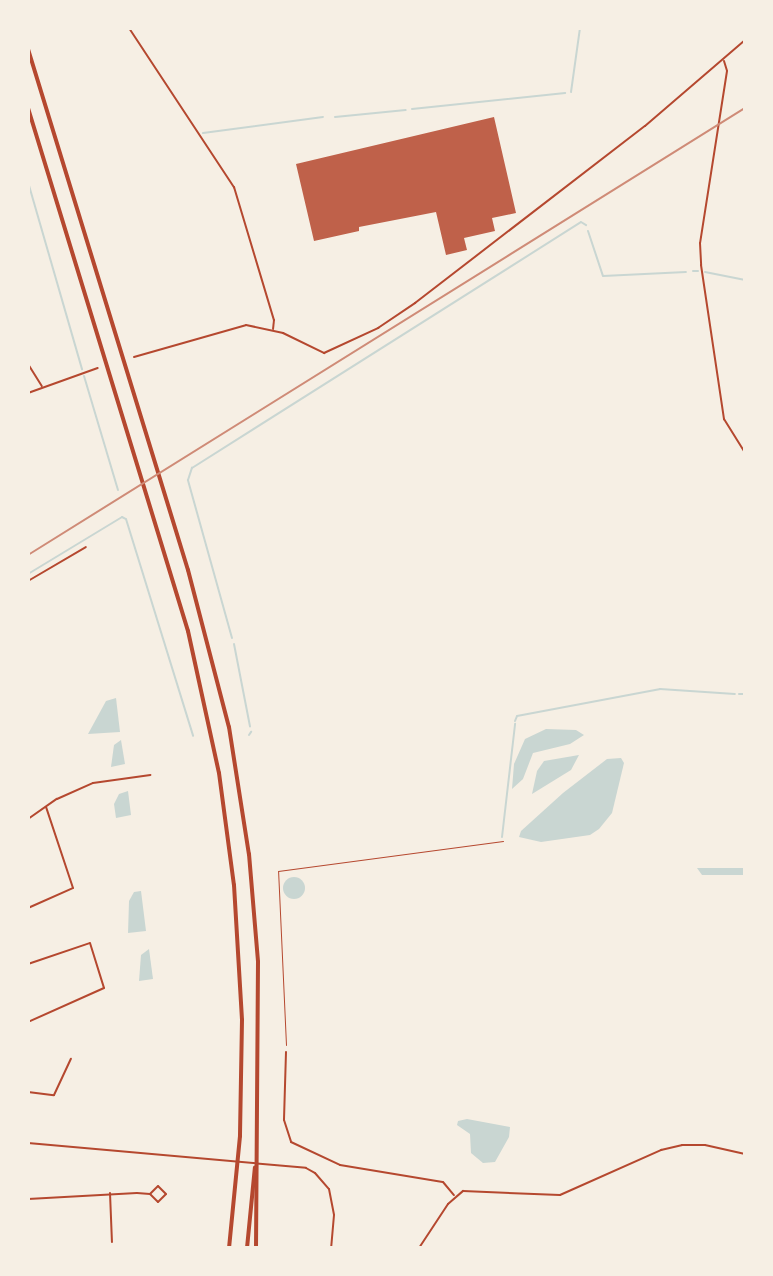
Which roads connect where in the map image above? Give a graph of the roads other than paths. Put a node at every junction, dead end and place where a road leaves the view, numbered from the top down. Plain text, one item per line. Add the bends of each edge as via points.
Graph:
1 (129, 28) edge
2 (745, 40) edge
3 (28, 49) edge
4 (724, 61) junction
5 (28, 108) edge
6 (273, 330) junction
7 (134, 357) dead end
8 (28, 364) edge
9 (98, 368) dead end
10 (43, 388) junction
11 (28, 393) edge
12 (745, 453) edge
13 (86, 547) dead end
14 (28, 581) edge
15 (150, 775) dead end
16 (46, 807) junction
17 (28, 819) edge
18 (28, 908) edge
19 (28, 964) edge
20 (28, 1022) edge
21 (286, 1052) road end
22 (71, 1059) dead end
23 (28, 1092) edge
24 (257, 1137) junction
25 (28, 1143) edge
26 (745, 1154) edge
27 (110, 1193) junction
28 (150, 1194) junction
29 (455, 1196) junction
30 (28, 1199) edge
31 (112, 1242) dead end
32 (229, 1248) edge
33 (247, 1248) edge
34 (256, 1248) edge
35 (331, 1248) edge
36 (419, 1248) edge

1 - 6 street via 234,187
2 - 4 street
3 - 24 highway via 216,671 246,829 258,962
4 - 6 street via 378,328 321,354
4 - 12 street via 727,71 701,265 724,419
5 - 32 highway via 147,492 205,701 233,869 240,964 242,1072
6 - 7 street via 240,325
8 - 10 street
9 - 10 street
10 - 11 street
13 - 14 street
15 - 16 street via 93,783
16 - 17 street
16 - 18 street via 73,888
19 - 20 street via 90,943 104,988
21 - 29 street via 284,1120 291,1142 340,1165 443,1182
22 - 23 street via 54,1095
24 - 33 highway
24 - 34 highway
25 - 35 street via 306,1168 324,1181 332,1201
26 - 29 street via 682,1145 560,1195 474,1189
27 - 28 street
27 - 30 street
27 - 31 street
28 - 28 street via 158,1186 166,1194 158,1202
29 - 36 street

